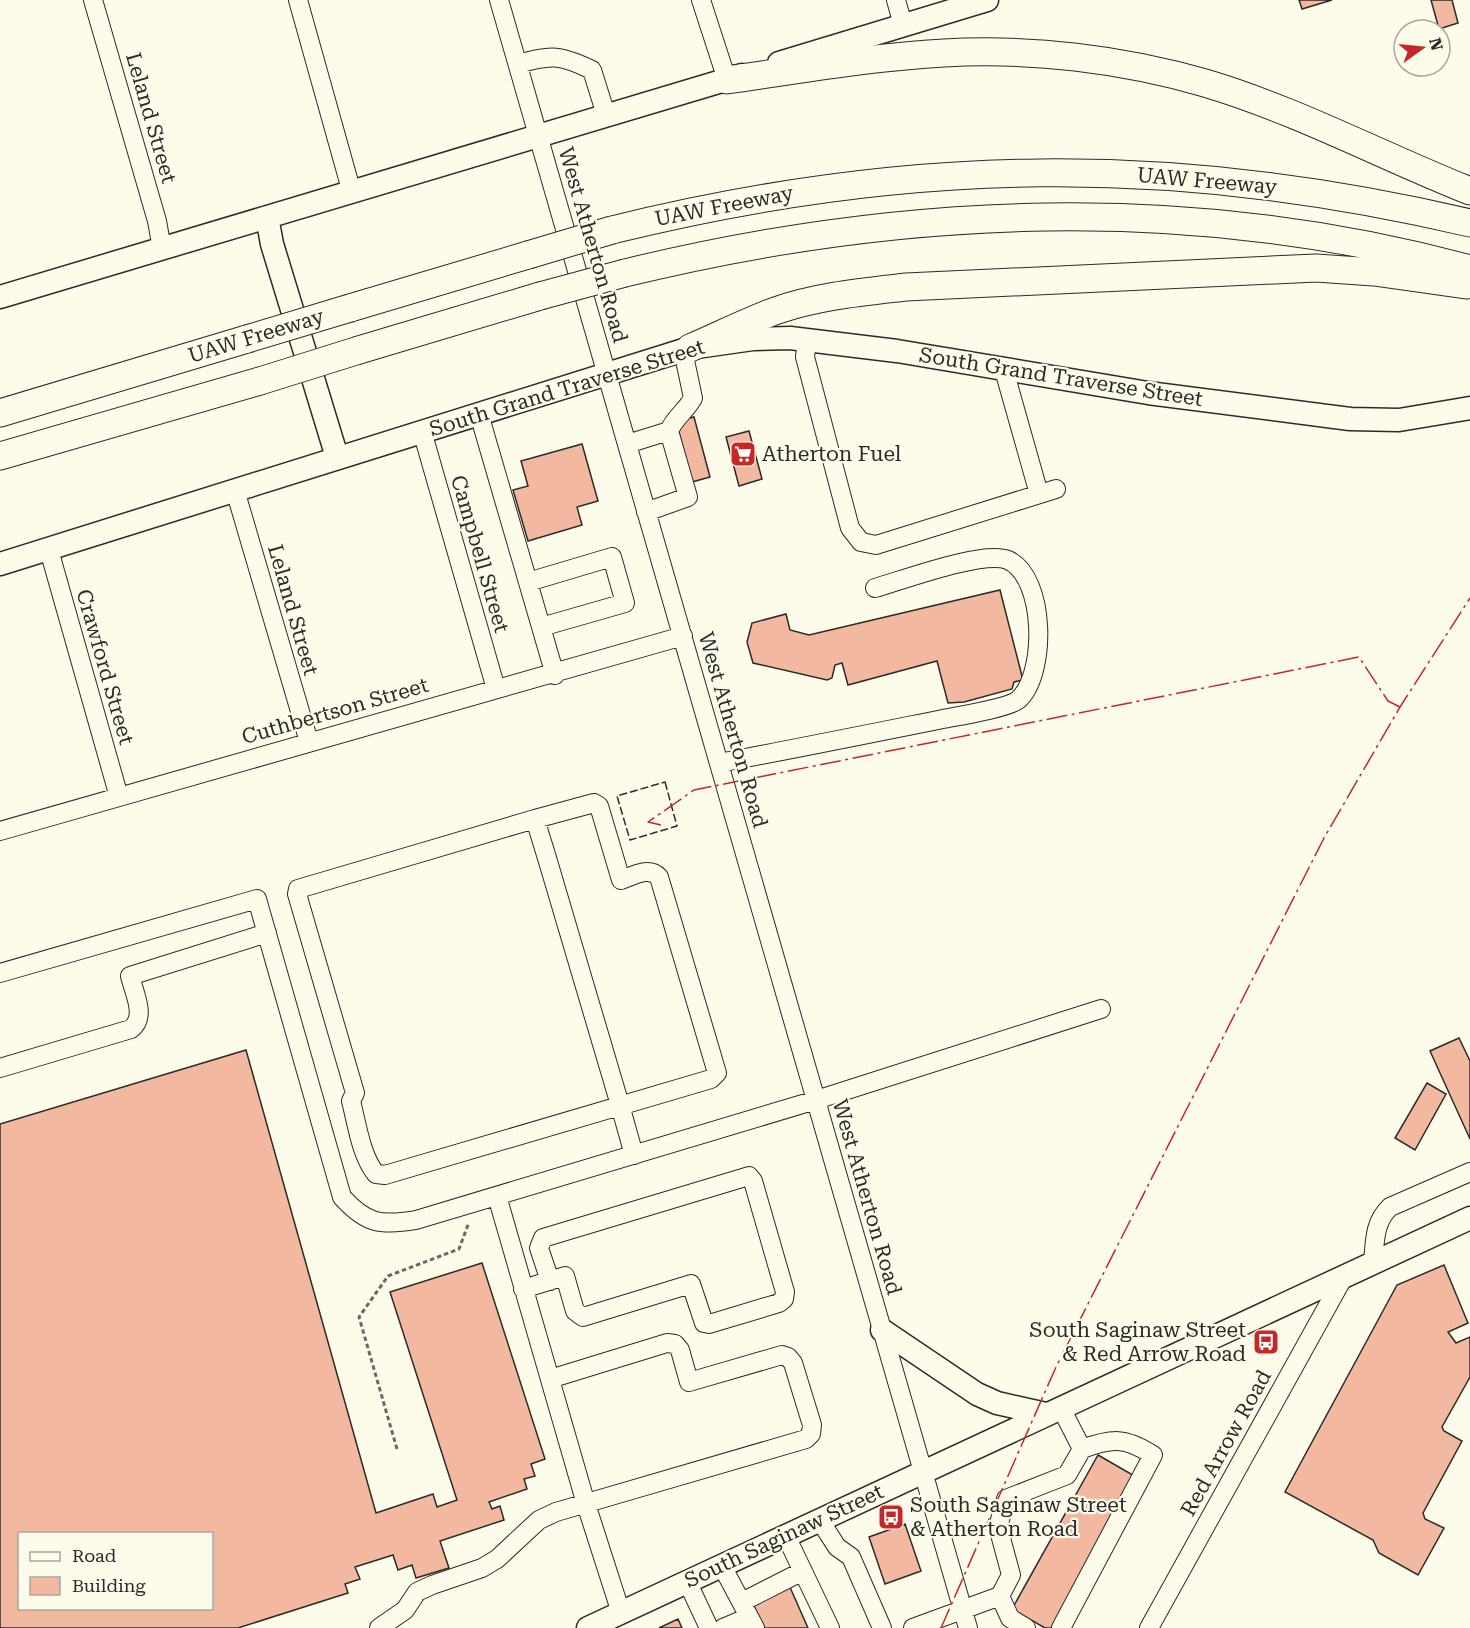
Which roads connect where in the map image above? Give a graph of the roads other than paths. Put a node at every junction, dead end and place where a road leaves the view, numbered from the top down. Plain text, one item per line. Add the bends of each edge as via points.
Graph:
1 (93, 0) edge
2 (298, 0) edge
3 (499, 0) edge
4 (701, 0) edge
5 (896, 0) edge
6 (987, 0) edge
7 (903, 25) junction
8 (518, 64) junction
9 (727, 80) junction
10 (606, 115) junction
11 (538, 136) junction
12 (1470, 191) edge
13 (352, 193) junction
14 (267, 217) junction
15 (1470, 224) edge
16 (162, 249) junction
17 (1470, 269) edge
18 (1470, 285) edge
19 (0, 297) edge
20 (807, 340) junction
21 (686, 350) junction
22 (1004, 369) junction
23 (132, 373) junction
24 (607, 375) junction
25 (0, 405) edge
26 (1470, 408) edge
27 (0, 413) edge
28 (479, 414) junction
29 (126, 420) junction
30 (422, 431) junction
31 (669, 431) junction
32 (627, 444) junction
33 (0, 456) edge
34 (337, 458) junction
35 (0, 467) edge
36 (235, 490) junction
37 (646, 512) junction
38 (48, 550) junction
39 (0, 564) edge
40 (528, 582) junction
41 (875, 588) dead end
42 (541, 627) junction
43 (683, 636) junction
44 (555, 675) junction
45 (496, 689) junction
46 (309, 742) junction
47 (719, 763) junction
48 (119, 797) junction
49 (535, 819) junction
50 (0, 831) edge
51 (267, 933) junction
52 (0, 973) edge
53 (1101, 1009) dead end
54 (0, 1068) edge
55 (816, 1100) junction
56 (620, 1106) junction
57 (634, 1155) junction
58 (1470, 1172) edge
59 (496, 1196) junction
60 (1470, 1218) edge
61 (1373, 1263) junction
62 (1342, 1280) junction
63 (550, 1281) junction
64 (523, 1289) junction
65 (882, 1330) junction
66 (550, 1379) junction
67 (1054, 1411) junction
68 (1082, 1449) junction
69 (922, 1472) junction
70 (586, 1504) junction
71 (819, 1519) junction
72 (786, 1536) junction
73 (722, 1566) junction
74 (803, 1571) junction
75 (687, 1581) junction
76 (1000, 1596) junction
77 (962, 1608) junction
78 (621, 1613) junction
79 (749, 1616) edge
80 (380, 1628) edge
81 (588, 1628) edge
82 (709, 1628) edge
83 (723, 1628) edge
84 (830, 1628) edge
85 (882, 1628) edge
86 (913, 1628) edge
87 (968, 1628) edge
88 (1026, 1628) edge
89 (1061, 1628) edge
90 (1149, 1628) edge

1 - 16 street, Leland Street
2 - 13 street
3 - 8 street, West Atherton Road
4 - 9 street
5 - 7 street
6 - 7 main road
7 - 9 main road
8 - 10 street via 544,56 567,57 592,70
8 - 11 street, West Atherton Road
9 - 10 main road
9 - 12 highway via 945,53 1049,56 1110,63 1235,93
10 - 11 main road
11 - 13 main road
11 - 24 street, West Atherton Road
13 - 14 main road
14 - 16 main road
14 - 34 main road
15 - 23 highway, UAW Freeway, bridge via 1347,197 1225,180 1025,172 933,176 794,192 612,230
16 - 19 main road
17 - 29 highway, UAW Freeway, bridge via 1371,247 1251,228 1148,219 964,219 864,228 741,247 625,273
18 - 21 highway via 1316,268 915,287 799,304
20 - 21 main road, South Grand Traverse Street via 753,339
20 - 22 main road, South Grand Traverse Street
20 - 22 street via 805,357 850,528 861,542 876,545 1047,492
21 - 24 main road, South Grand Traverse Street
21 - 31 street via 693,398 674,419
22 - 26 main road, South Grand Traverse Street via 1148,393 1350,419 1399,420
23 - 25 highway
23 - 27 highway, UAW Freeway
24 - 28 main road, South Grand Traverse Street
24 - 32 street, West Atherton Road
28 - 30 main road, South Grand Traverse Street
28 - 40 street
29 - 33 highway, UAW Freeway
29 - 35 highway
30 - 34 main road, South Grand Traverse Street
30 - 45 street, Campbell Street
31 - 32 street
31 - 37 street via 688,497
32 - 37 street, West Atherton Road
34 - 36 main road, South Grand Traverse Street
36 - 38 main road, South Grand Traverse Street
36 - 46 street, Leland Street
37 - 43 street, West Atherton Road
38 - 39 main road, South Grand Traverse Street
38 - 48 street, Crawford Street
40 - 42 street
40 - 42 street via 612,557 625,603
41 - 47 street via 976,559 1007,560 1024,574 1037,608 1038,654 1031,684 1017,701 970,714
42 - 44 street
43 - 44 street, Cuthbertson Street
43 - 47 street, West Atherton Road
44 - 45 street, Cuthbertson Street
45 - 46 street, Cuthbertson Street
46 - 48 street, Cuthbertson Street
47 - 55 street, West Atherton Road
48 - 50 street, Cuthbertson Street
49 - 56 street
49 - 56 street via 589,803 599,806 621,880 654,872 670,913 717,1073 711,1079
49 - 56 street via 298,888 355,1093 351,1101 361,1137 370,1167 376,1174 385,1175
51 - 52 street via 257,899
51 - 54 street via 130,976 140,1016 131,1029
51 - 59 street via 342,1197 356,1212 388,1225
53 - 55 street
55 - 57 street
55 - 65 street, West Atherton Road
56 - 57 street
57 - 59 street
58 - 61 street via 1390,1207 1381,1215
59 - 64 street
60 - 61 main road, South Saginaw Street
61 - 62 main road, South Saginaw Street
62 - 67 main road, South Saginaw Street
62 - 90 street, Red Arrow Road
63 - 63 street via 565,1276 575,1311 583,1317 691,1284 700,1318 709,1324 779,1303 785,1292 749,1176 543,1238 539,1248
63 - 64 street
64 - 66 street
65 - 67 main road via 977,1394 997,1403
65 - 69 street, West Atherton Road
66 - 70 street
66 - 70 street via 667,1343 680,1350 690,1382 782,1355 793,1363 812,1425 806,1439
67 - 68 street
67 - 69 main road, South Saginaw Street
68 - 76 street via 1067,1474 1006,1499 998,1527 1011,1575
68 - 89 street via 1107,1440 1133,1442 1153,1455
69 - 71 main road, South Saginaw Street
69 - 77 street, West Atherton Road
70 - 78 street
70 - 80 street via 539,1520 498,1559 482,1568 417,1592 405,1610
71 - 72 main road, South Saginaw Street
71 - 85 street via 837,1547 851,1557
72 - 73 main road, South Saginaw Street
72 - 74 street
73 - 75 main road, South Saginaw Street
73 - 79 street
74 - 79 street
74 - 84 street
75 - 78 main road, South Saginaw Street
75 - 82 street
76 - 77 street
76 - 88 street via 1010,1618
77 - 86 street
77 - 87 street, West Atherton Road
78 - 81 main road, South Saginaw Street
79 - 83 street

